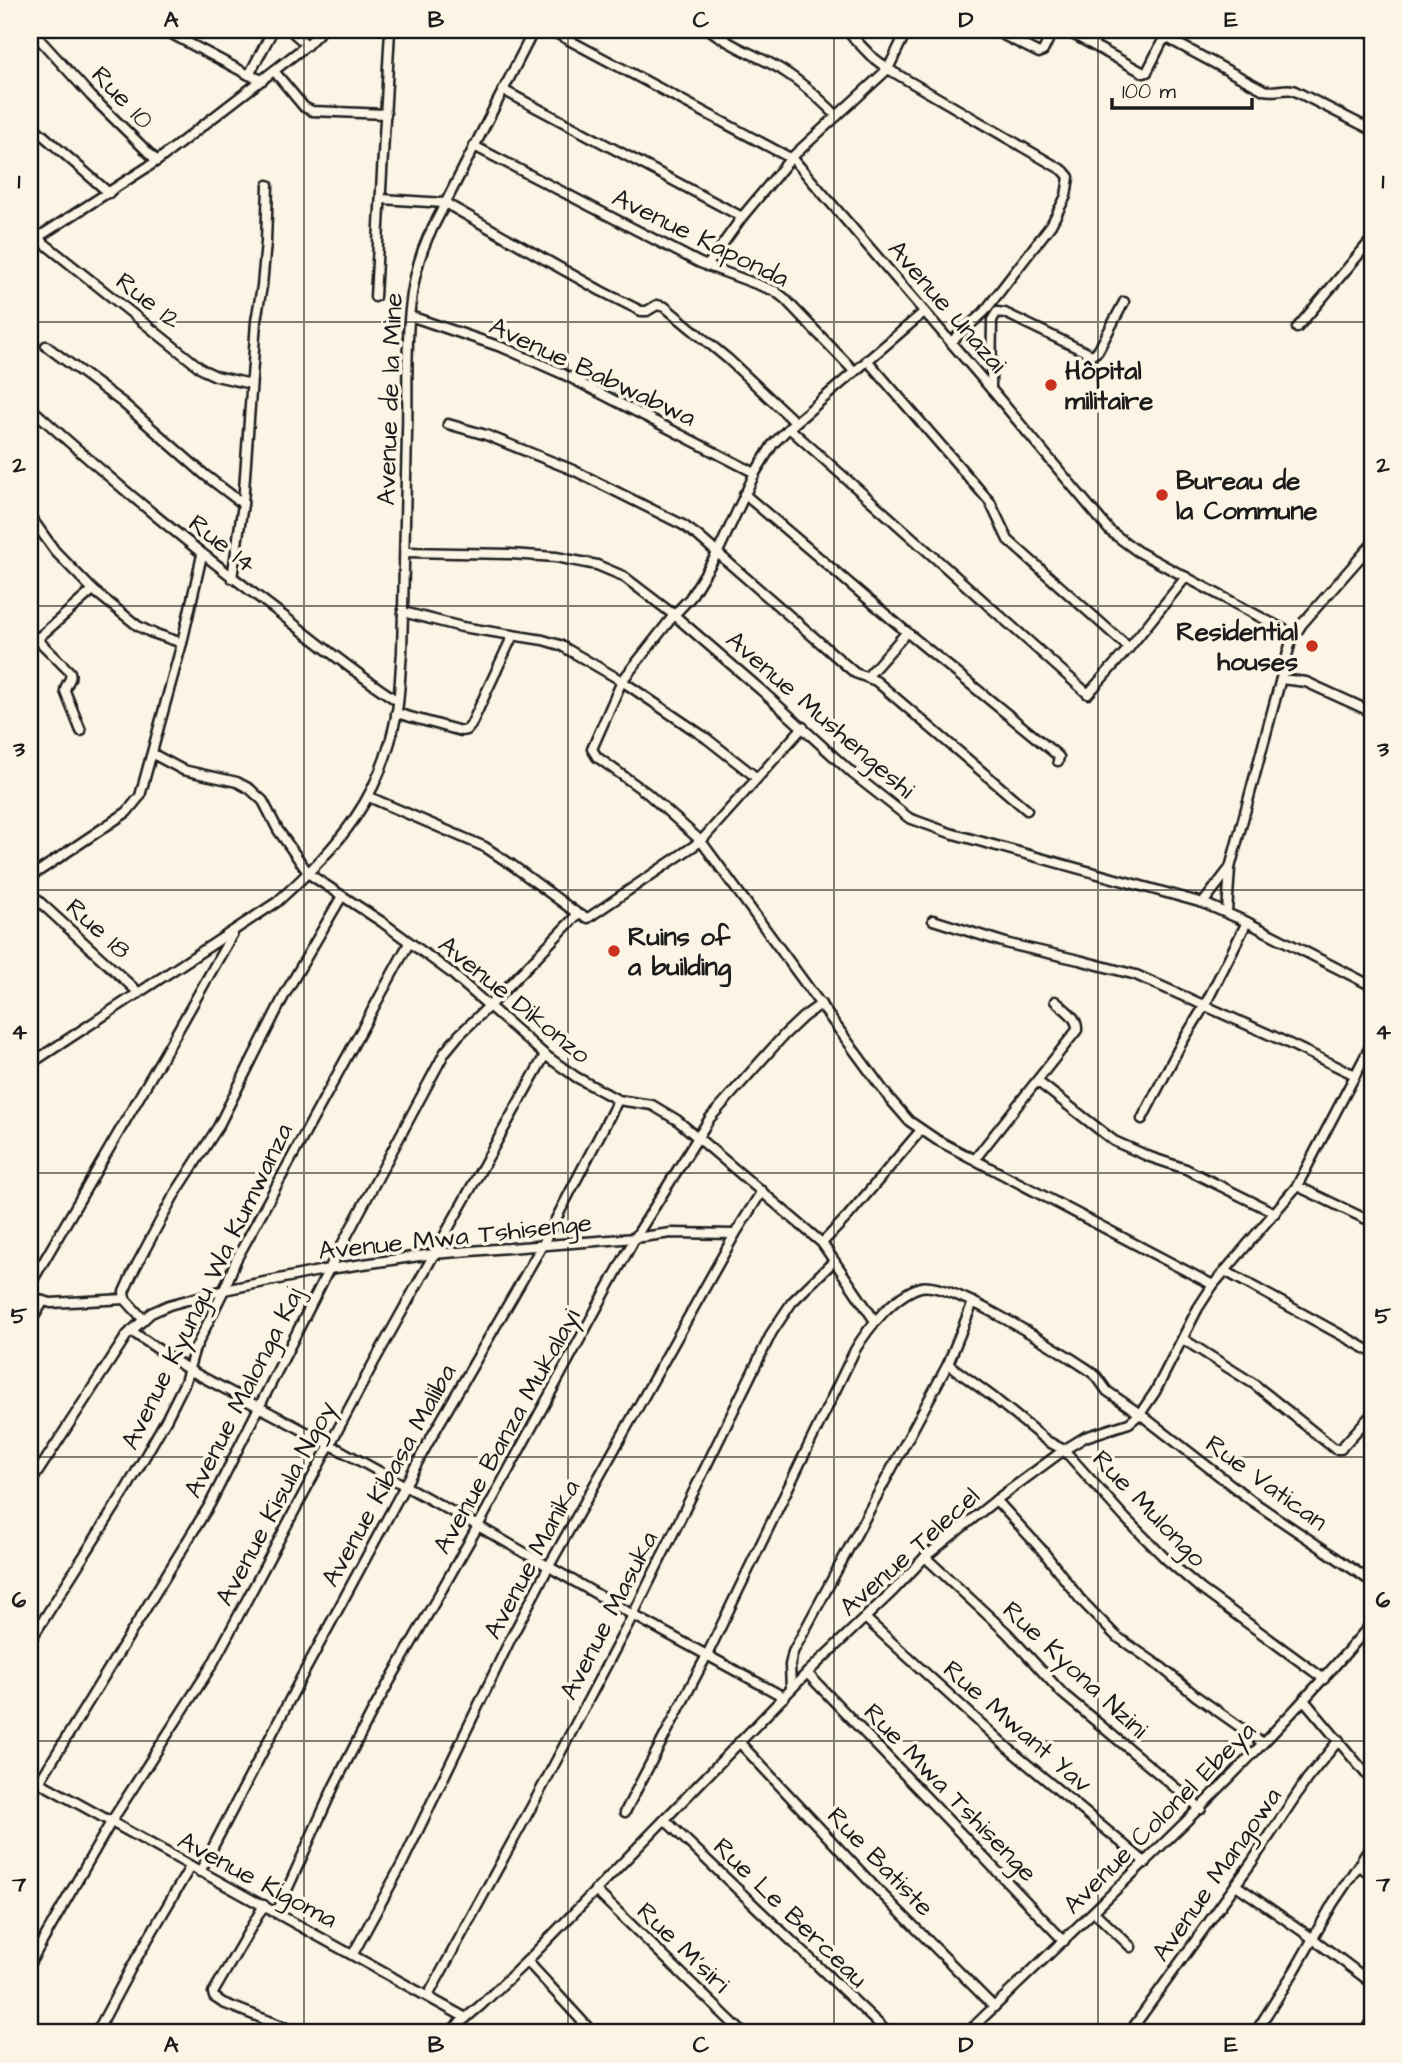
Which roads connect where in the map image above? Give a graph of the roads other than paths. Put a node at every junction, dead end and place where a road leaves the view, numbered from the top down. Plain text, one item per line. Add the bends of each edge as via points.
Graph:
1 (31, 30) edge
2 (164, 30) edge
3 (273, 30) edge
4 (290, 30) edge
5 (322, 30) edge
6 (390, 30) edge
7 (534, 30) edge
8 (550, 30) edge
9 (710, 30) edge
10 (846, 30) edge
11 (907, 30) edge
12 (993, 30) edge
13 (1053, 30) edge
14 (1065, 30) edge
15 (1365, 30) edge
16 (1372, 34) edge
17 (307, 45) junction
18 (888, 69) junction
19 (274, 71) junction
20 (248, 75) junction
21 (263, 80) junction
22 (503, 89) junction
23 (386, 114) junction
24 (837, 116) junction
25 (30, 124) edge
26 (1372, 130) edge
27 (474, 146) junction
28 (792, 158) junction
29 (157, 161) junction
30 (268, 185) dead end
31 (109, 193) junction
32 (382, 199) junction
33 (446, 203) junction
34 (742, 217) junction
35 (30, 232) edge
36 (37, 239) junction
37 (1372, 239) edge
38 (30, 246) edge
39 (707, 266) junction
40 (375, 297) dead end
41 (1124, 302) dead end
42 (924, 312) junction
43 (410, 316) junction
44 (1297, 328) dead end
45 (951, 342) junction
46 (46, 346) dead end
47 (867, 360) junction
48 (854, 372) junction
49 (251, 384) junction
50 (991, 389) junction
51 (30, 407) edge
52 (448, 424) dead end
53 (792, 425) junction
54 (755, 473) junction
55 (744, 494) junction
56 (243, 504) junction
57 (30, 516) edge
58 (1372, 544) edge
59 (405, 552) junction
60 (718, 552) junction
61 (202, 555) junction
62 (1186, 577) junction
63 (232, 578) junction
64 (93, 590) junction
65 (403, 612) junction
66 (674, 615) junction
67 (30, 632) edge
68 (907, 632) junction
69 (513, 635) junction
70 (1294, 635) junction
71 (37, 639) junction
72 (182, 643) junction
73 (1129, 648) junction
74 (867, 677) junction
75 (1282, 679) junction
76 (622, 681) junction
77 (398, 701) junction
78 (1372, 712) edge
79 (396, 713) junction
80 (803, 727) junction
81 (81, 731) dead end
82 (153, 754) junction
83 (1058, 761) dead end
84 (757, 778) junction
85 (369, 797) junction
86 (1027, 810) dead end
87 (701, 841) junction
88 (1230, 868) junction
89 (309, 874) junction
90 (30, 877) edge
91 (30, 893) edge
92 (342, 896) junction
93 (1203, 903) junction
94 (1227, 912) junction
95 (578, 914) junction
96 (933, 920) dead end
97 (1247, 922) junction
98 (233, 932) junction
99 (409, 943) junction
100 (1372, 986) edge
101 (139, 993) junction
102 (1055, 1001) dead end
103 (821, 1004) junction
104 (1205, 1005) junction
105 (489, 1006) junction
106 (1372, 1043) edge
107 (545, 1055) junction
108 (30, 1064) edge
109 (1354, 1075) junction
110 (1037, 1081) junction
111 (618, 1100) junction
112 (1142, 1119) dead end
113 (921, 1130) junction
114 (697, 1135) junction
115 (975, 1159) junction
116 (1297, 1186) junction
117 (762, 1191) junction
118 (1275, 1213) junction
119 (1372, 1222) edge
120 (735, 1234) junction
121 (635, 1238) junction
122 (822, 1243) junction
123 (543, 1244) junction
124 (433, 1254) junction
125 (834, 1261) junction
126 (329, 1269) junction
127 (1226, 1272) junction
128 (30, 1285) edge
129 (1213, 1285) junction
130 (225, 1290) junction
131 (30, 1292) edge
132 (125, 1299) junction
133 (43, 1302) junction
134 (973, 1302) junction
135 (143, 1319) junction
136 (875, 1321) junction
137 (30, 1323) edge
138 (131, 1331) junction
139 (1184, 1339) junction
140 (1372, 1352) edge
141 (948, 1364) junction
142 (189, 1370) junction
143 (260, 1407) junction
144 (1140, 1414) junction
145 (1372, 1414) edge
146 (331, 1445) junction
147 (1064, 1450) junction
148 (30, 1484) edge
149 (405, 1486) junction
150 (996, 1500) junction
151 (478, 1526) junction
152 (925, 1557) junction
153 (549, 1566) junction
154 (1372, 1582) edge
155 (633, 1615) junction
156 (865, 1618) junction
157 (1372, 1623) edge
158 (30, 1641) edge
159 (707, 1655) junction
160 (807, 1673) junction
161 (1324, 1679) junction
162 (791, 1689) junction
163 (784, 1697) junction
164 (1304, 1700) junction
165 (1339, 1740) junction
166 (739, 1742) junction
167 (1263, 1743) junction
168 (30, 1777) edge
169 (1372, 1781) edge
170 (39, 1782) junction
171 (30, 1797) edge
172 (1200, 1809) junction
173 (625, 1812) dead end
174 (665, 1820) junction
175 (111, 1822) junction
176 (1372, 1845) edge
177 (1146, 1863) junction
178 (1359, 1866) junction
179 (190, 1867) junction
180 (200, 1872) junction
181 (1372, 1875) edge
182 (1236, 1885) junction
183 (595, 1890) junction
184 (264, 1905) junction
185 (277, 1912) junction
186 (1094, 1912) junction
187 (1312, 1938) junction
188 (1064, 1941) junction
189 (1131, 1947) dead end
190 (353, 1954) junction
191 (527, 1961) junction
192 (30, 1963) edge
193 (1372, 1983) edge
194 (428, 1996) junction
195 (994, 2007) junction
196 (466, 2018) junction
197 (1372, 2021) edge
198 (99, 2030) edge
199 (454, 2032) edge
200 (113, 2033) edge
201 (300, 2033) edge
202 (593, 2033) edge
203 (743, 2033) edge
204 (888, 2033) edge
205 (967, 2033) edge
206 (1129, 2033) edge
207 (1255, 2033) edge
208 (1365, 2033) edge

1 - 29 street, Rue 10
2 - 20 street
3 - 20 street
4 - 17 street
5 - 17 street
6 - 23 street
7 - 22 street, Avenue de la Mine
8 - 28 street, Avenue Unazai
9 - 24 street via 804,84
10 - 18 street
11 - 18 street
12 - 13 street via 1039,53
14 - 26 street via 1144,73 1162,42 1169,39 1264,90 1293,90
15 - 16 street
17 - 19 street
18 - 24 street
18 - 45 street via 1069,177 1066,196 1051,225 984,312
19 - 21 street
19 - 23 street via 312,111
20 - 21 street
21 - 29 street
22 - 27 street, Avenue de la Mine
22 - 34 street
23 - 32 street
24 - 28 street
25 - 31 street
27 - 33 street, Avenue de la Mine
27 - 39 street, Avenue Kaponda
28 - 34 street
28 - 42 street, Avenue Unazai
29 - 31 street
30 - 49 street
31 - 36 street
32 - 33 street
32 - 40 street
33 - 43 street, Avenue de la Mine via 419,260
33 - 53 street via 641,311 665,307 728,359
34 - 39 street
35 - 36 street, Rue 12
36 - 38 street
36 - 49 street, Rue 12 via 203,370
37 - 44 street
39 - 48 street, Avenue Kaponda via 780,294
41 - 50 street via 1092,355 1001,311 995,313
42 - 45 street, Avenue Unazai
42 - 47 street
43 - 54 street, Avenue Babwabwa via 563,374
43 - 59 street, Avenue de la Mine
45 - 50 street, Avenue Unazai
46 - 56 street via 131,409
47 - 48 street
47 - 73 street via 990,502 1008,540
48 - 53 street
49 - 56 street
50 - 62 street, Avenue Unazai via 1110,531
51 - 61 street, Rue 14
52 - 60 street via 573,470 683,525
53 - 54 street
53 - 73 street via 1088,694
54 - 55 street
55 - 60 street
55 - 68 street
56 - 63 street
57 - 64 street via 55,551
58 - 70 street
59 - 65 street, Avenue de la Mine
59 - 66 street, Avenue Mushengeshi via 574,559 623,576
60 - 66 street
60 - 74 street via 855,673
61 - 63 street, Rue 14
61 - 72 street
62 - 70 street, Avenue Unazai
62 - 73 street
63 - 77 street, Rue 14
64 - 71 street
64 - 72 street via 138,626
65 - 69 street
65 - 77 street, Avenue de la Mine
66 - 76 street
66 - 80 street, Avenue Mushengeshi
67 - 71 street
68 - 74 street
68 - 83 street via 1056,754
69 - 76 street via 560,645
69 - 79 street via 467,730
70 - 75 street
71 - 81 street via 70,672 65,691
72 - 82 street
74 - 86 street
75 - 78 street via 1306,682
75 - 88 street
76 - 84 street via 706,737
76 - 87 street via 593,753
77 - 79 street, Avenue de la Mine
79 - 85 street, Avenue de la Mine
80 - 84 street
80 - 93 street, Avenue Mushengeshi via 909,818 950,834
82 - 89 street via 183,770 250,789
82 - 90 street via 137,802
84 - 87 street
85 - 89 street, Avenue de la Mine
85 - 95 street via 485,847
87 - 95 street via 591,917
87 - 103 street
88 - 93 street
88 - 94 street
89 - 92 street, Avenue Dikonzo
89 - 98 street, Avenue de la Mine
91 - 101 street, Rue 18
92 - 99 street, Avenue Dikonzo
92 - 132 street via 285,994 218,1128 132,1272
93 - 94 street, Avenue Mushengeshi
94 - 97 street, Avenue Mushengeshi
95 - 105 street, Avenue Malonga Kaj
96 - 104 street via 1136,975
97 - 100 street, Avenue Mushengeshi
97 - 104 street
98 - 101 street, Avenue de la Mine
98 - 128 street
99 - 105 street, Avenue Dikonzo
99 - 130 street, Avenue Kyungu Wa Kumwanza via 251,1232
101 - 108 street, Avenue de la Mine
102 - 110 street via 1074,1018 1077,1030
103 - 113 street via 889,1098
103 - 114 street, Avenue Banza Mukalayi via 751,1070
104 - 109 street
104 - 112 street
105 - 107 street, Avenue Dikonzo
105 - 126 street, Avenue Malonga Kaj via 445,1052
106 - 109 street
107 - 111 street, Avenue Dikonzo
107 - 124 street, Avenue Kisula Ngoy
109 - 116 street
110 - 115 street
110 - 118 street via 1122,1145 1186,1169
111 - 114 street, Avenue Dikonzo via 658,1107
111 - 123 street, Avenue Kibasa Maliba
113 - 115 street
113 - 122 street
114 - 117 street, Avenue Dikonzo
114 - 121 street, Avenue Banza Mukalayi
115 - 129 street
116 - 118 street
116 - 119 street
117 - 120 street, Avenue Manika
117 - 122 street, Avenue Dikonzo
118 - 127 street
120 - 121 street, Avenue Mwa Tshisenge via 683,1232
120 - 153 street, Avenue Manika
121 - 123 street, Avenue Mwa Tshisenge
121 - 151 street, Avenue Banza Mukalayi
122 - 125 street, Avenue Dikonzo
123 - 124 street, Avenue Mwa Tshisenge
123 - 149 street, Avenue Kibasa Maliba
124 - 126 street, Avenue Mwa Tshisenge
124 - 146 street, Avenue Kisula Ngoy
125 - 136 street, Avenue Dikonzo
125 - 155 street, Avenue Masuka via 777,1322
126 - 130 street, Avenue Mwa Tshisenge
126 - 143 street, Avenue Malonga Kaj
127 - 129 street
127 - 140 street
129 - 139 street
130 - 135 street, Avenue Mwa Tshisenge via 160,1308
130 - 142 street, Avenue Kyungu Wa Kumwanza via 191,1357
131 - 133 street
132 - 133 street
132 - 135 street
133 - 137 street
134 - 136 street, Rue Vatican via 935,1287 921,1287
134 - 141 street
134 - 144 street, Rue Vatican via 1089,1370 1107,1391
135 - 138 street, Avenue Mwa Tshisenge
136 - 159 street via 855,1350
138 - 142 street
138 - 148 street, Avenue Mwa Tshisenge
139 - 144 street
139 - 145 street via 1254,1384 1335,1449 1341,1449
141 - 147 street, Rue Mulongo
141 - 162 street via 793,1652
142 - 143 street
142 - 158 street, Avenue Kyungu Wa Kumwanza via 146,1456
143 - 146 street
143 - 170 street, Avenue Malonga Kaj via 210,1504
144 - 147 street, Avenue Telecel
144 - 154 street, Rue Vatican via 1252,1501
146 - 149 street
146 - 175 street, Avenue Kisula Ngoy via 212,1665
147 - 150 street, Avenue Telecel
147 - 161 street, Rue Mulongo via 1125,1518 1200,1589
149 - 151 street
149 - 180 street, Avenue Kibasa Maliba
150 - 152 street, Avenue Telecel
150 - 167 street via 1116,1636
151 - 153 street
151 - 185 street, Avenue Banza Mukalayi via 371,1714
152 - 156 street, Avenue Telecel
152 - 172 street, Rue Kyona Nzini via 1007,1633 1063,1694
153 - 155 street
153 - 190 street, Avenue Manika
155 - 159 street
155 - 194 street, Avenue Masuka
156 - 160 street, Avenue Telecel
156 - 177 street, Rue Mwant Yav via 1009,1749
157 - 161 street, Avenue Colonel Ebeya
159 - 163 street
159 - 173 street
160 - 162 street, Avenue Telecel
160 - 188 street, Rue Mwa Tshisenge
161 - 164 street, Avenue Colonel Ebeya
162 - 163 street, Avenue Telecel
163 - 166 street, Avenue Telecel
164 - 165 street
164 - 167 street, Avenue Colonel Ebeya
165 - 169 street
165 - 182 street, Avenue Mangowa via 1307,1779
166 - 174 street, Avenue Telecel
166 - 195 street, Rue Batiste
167 - 172 street, Avenue Colonel Ebeya
168 - 170 street, Avenue Kigoma
170 - 171 street, Avenue Malonga Kaj
170 - 175 street, Avenue Kigoma
172 - 177 street, Avenue Colonel Ebeya
174 - 183 street, Avenue Telecel
174 - 204 street, Rue Le Berceau
175 - 179 street, Avenue Kigoma
175 - 192 street, Avenue Kisula Ngoy
176 - 178 street
177 - 186 street, Avenue Colonel Ebeya
178 - 181 street
178 - 187 street
179 - 180 street, Avenue Kigoma
179 - 198 street
180 - 184 street, Avenue Kigoma
182 - 187 street
182 - 206 street, Avenue Mangowa
183 - 191 street, Avenue Telecel
183 - 203 street, Rue M'siri
184 - 185 street, Avenue Kigoma
184 - 201 street via 213,1990 214,1997
185 - 190 street, Avenue Kigoma
186 - 188 street, Avenue Colonel Ebeya
186 - 189 street
187 - 193 street
187 - 207 street
188 - 195 street, Avenue Colonel Ebeya
190 - 194 street, Avenue Kigoma
191 - 196 street, Avenue Telecel
191 - 202 street
194 - 196 street, Avenue Kigoma
195 - 205 street, Avenue Colonel Ebeya
196 - 199 street, Avenue Telecel
197 - 208 street
198 - 200 street

